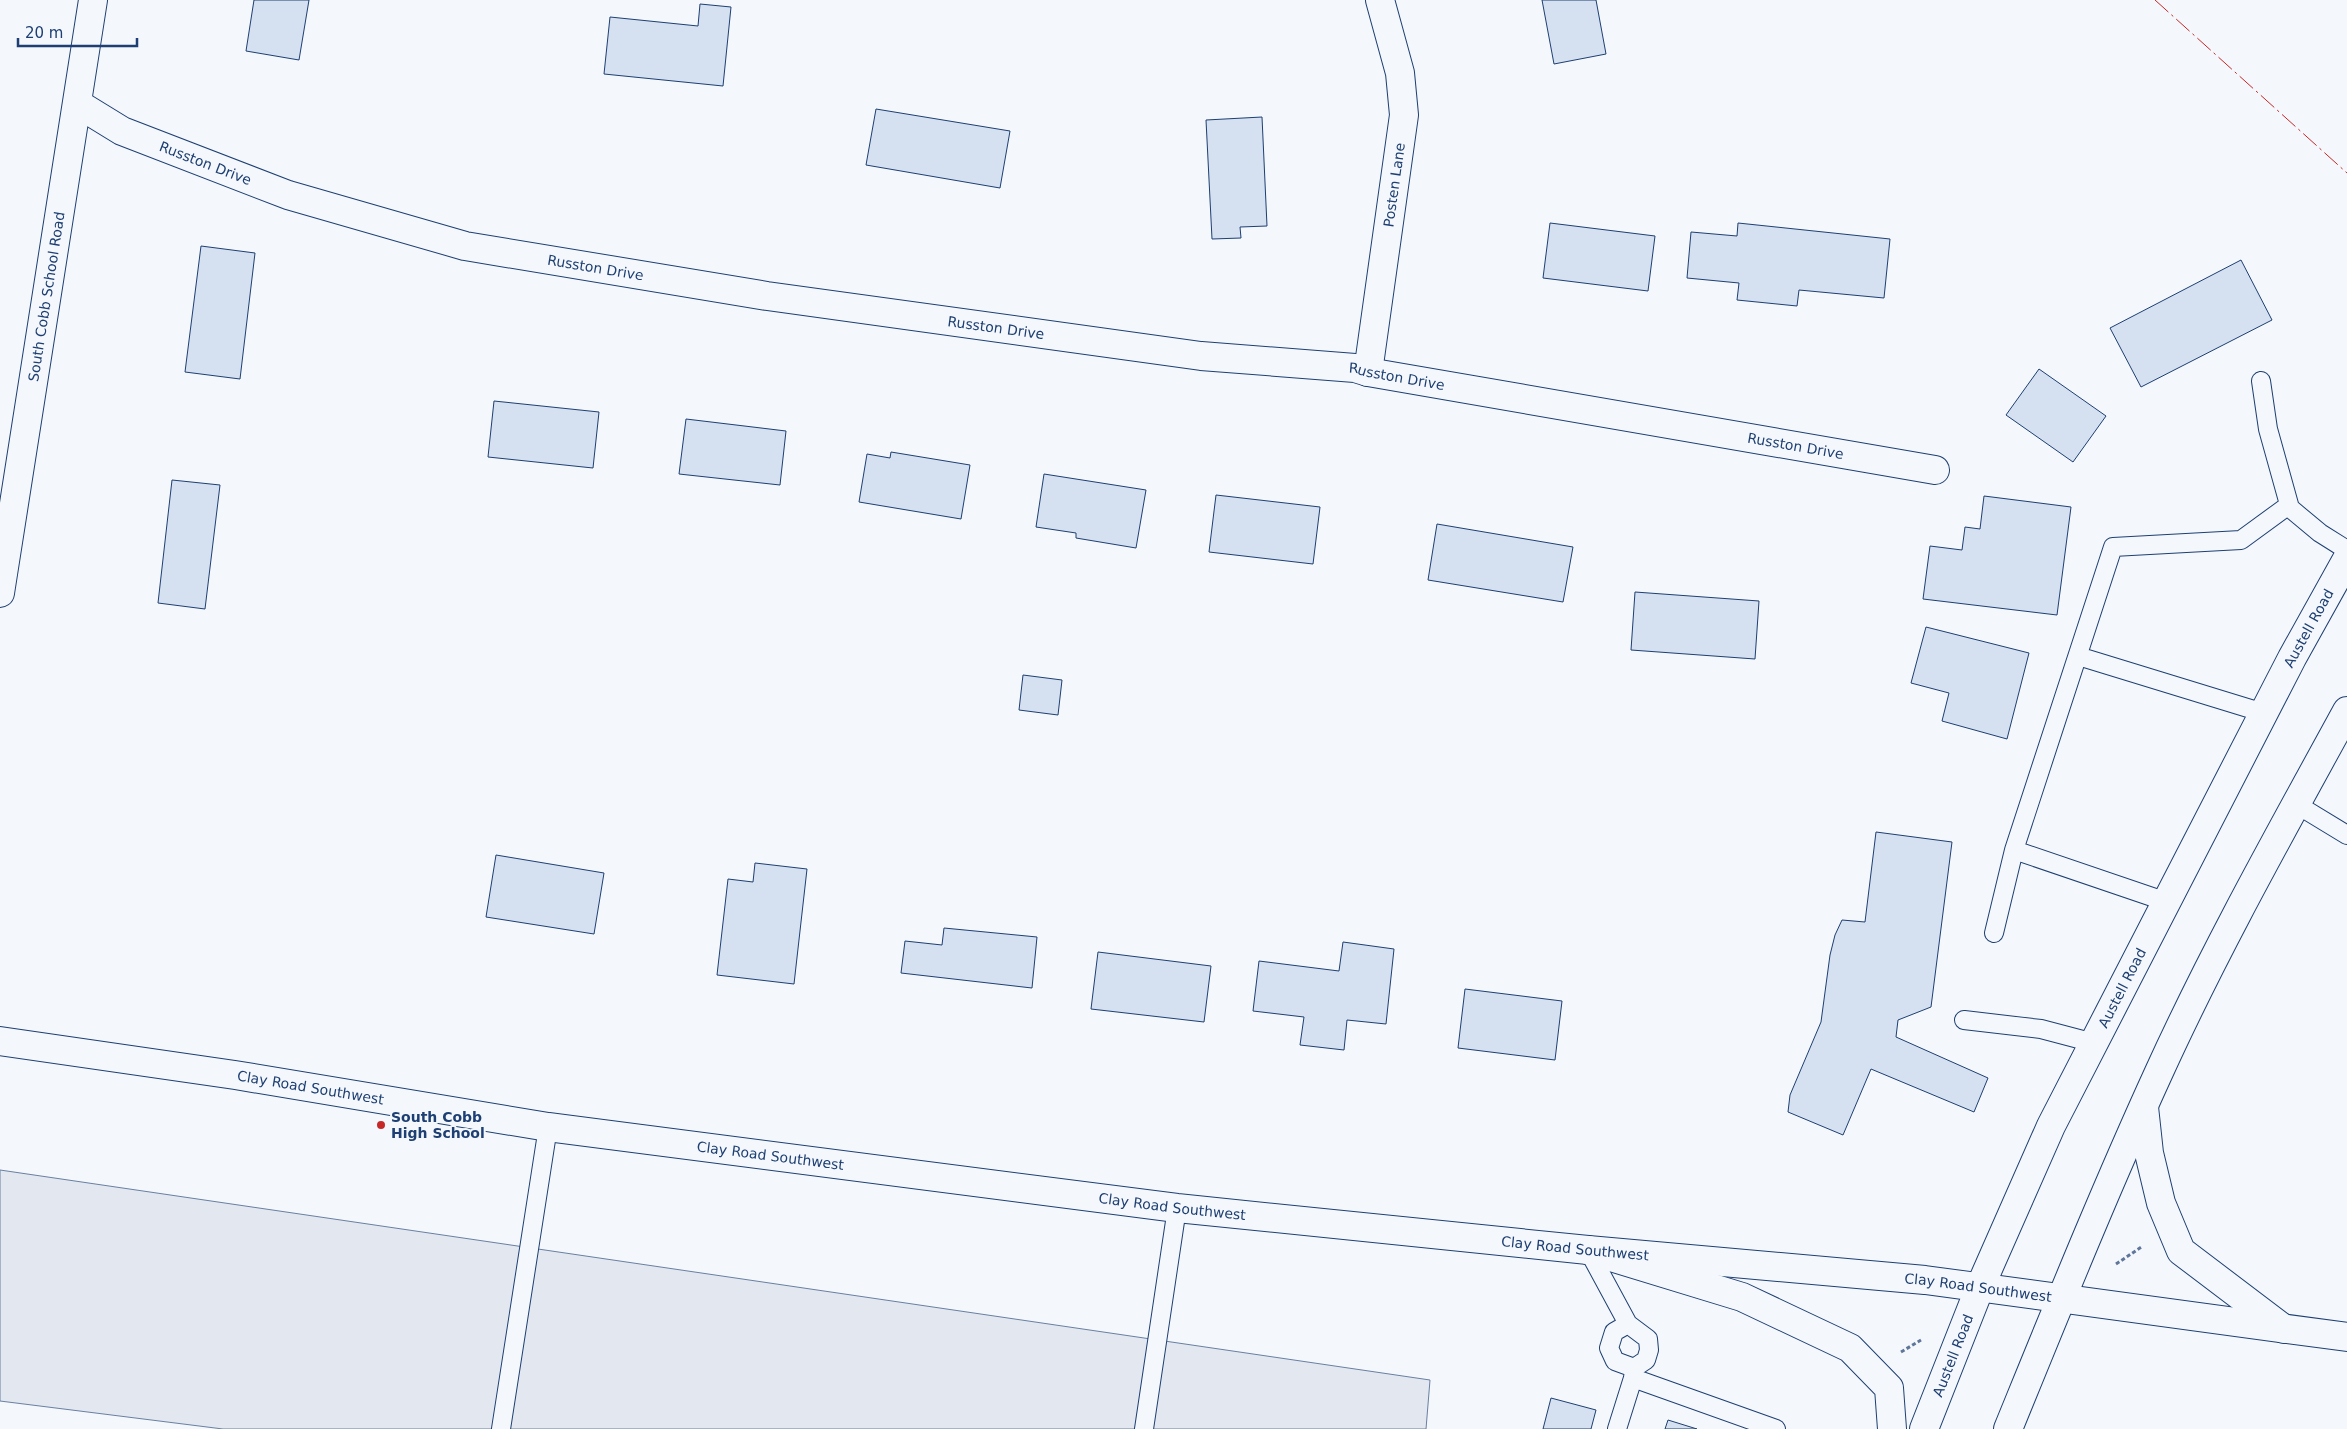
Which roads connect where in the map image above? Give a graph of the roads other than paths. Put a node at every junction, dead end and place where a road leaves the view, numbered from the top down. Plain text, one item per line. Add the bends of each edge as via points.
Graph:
1 (93, 0) edge
2 (1380, 0) edge
3 (78, 104) junction
4 (1368, 372) junction
5 (2261, 381) dead end
6 (1935, 470) dead end
7 (2289, 505) junction
8 (2347, 550) edge
9 (2347, 559) edge
10 (0, 593) edge
11 (2078, 656) junction
12 (2347, 711) edge
13 (2264, 713) junction
14 (2296, 804) junction
15 (2347, 835) edge
16 (2014, 850) junction
17 (2167, 902) junction
18 (1994, 933) dead end
19 (1964, 1020) dead end
20 (0, 1041) edge
21 (2094, 1043) junction
22 (2144, 1107) junction
23 (548, 1127) junction
24 (1177, 1208) junction
25 (1588, 1250) junction
26 (1980, 1287) junction
27 (2061, 1298) junction
28 (1628, 1324) junction
29 (2284, 1329) junction
30 (2347, 1338) edge
31 (1634, 1373) junction
32 (502, 1429) edge
33 (1144, 1429) edge
34 (1617, 1429) edge
35 (1776, 1429) edge
36 (1892, 1429) edge
37 (1924, 1429) edge
38 (2008, 1429) edge

1 - 3 street, South Cobb School Road
2 - 4 street, Posten Lane via 1400,73 1404,115
3 - 4 street, Russton Drive via 122,131 288,195 465,246 767,296 1202,356 1356,368
3 - 10 street, South Cobb School Road
4 - 6 street, Russton Drive
5 - 7 lane via 2268,429
7 - 8 lane via 2320,533
7 - 11 lane via 2241,540 2113,547
9 - 13 street, Austell Road
11 - 13 lane
11 - 16 lane
12 - 14 street
13 - 17 street, Austell Road
14 - 15 lane
14 - 22 street via 2256,877
16 - 17 lane
16 - 18 lane
17 - 21 street, Austell Road
19 - 21 lane via 2041,1029
20 - 23 street, Clay Road Southwest via 235,1075
21 - 26 street, Austell Road via 2052,1126
22 - 27 street
22 - 29 street via 2161,1204 2181,1251
23 - 24 street, Clay Road Southwest
23 - 32 lane
24 - 25 street, Clay Road Southwest
24 - 33 lane
25 - 26 street, Clay Road Southwest
25 - 28 lane
25 - 36 street via 1742,1297 1850,1348 1890,1388
26 - 27 street, Clay Road Southwest
26 - 37 street, Austell Road
27 - 29 street, Clay Road Southwest
27 - 38 street
28 - 31 lane via 1648,1339 1646,1360
28 - 31 lane via 1614,1332 1609,1348 1615,1361
29 - 30 street, Clay Road Southwest
31 - 34 lane
31 - 35 lane

